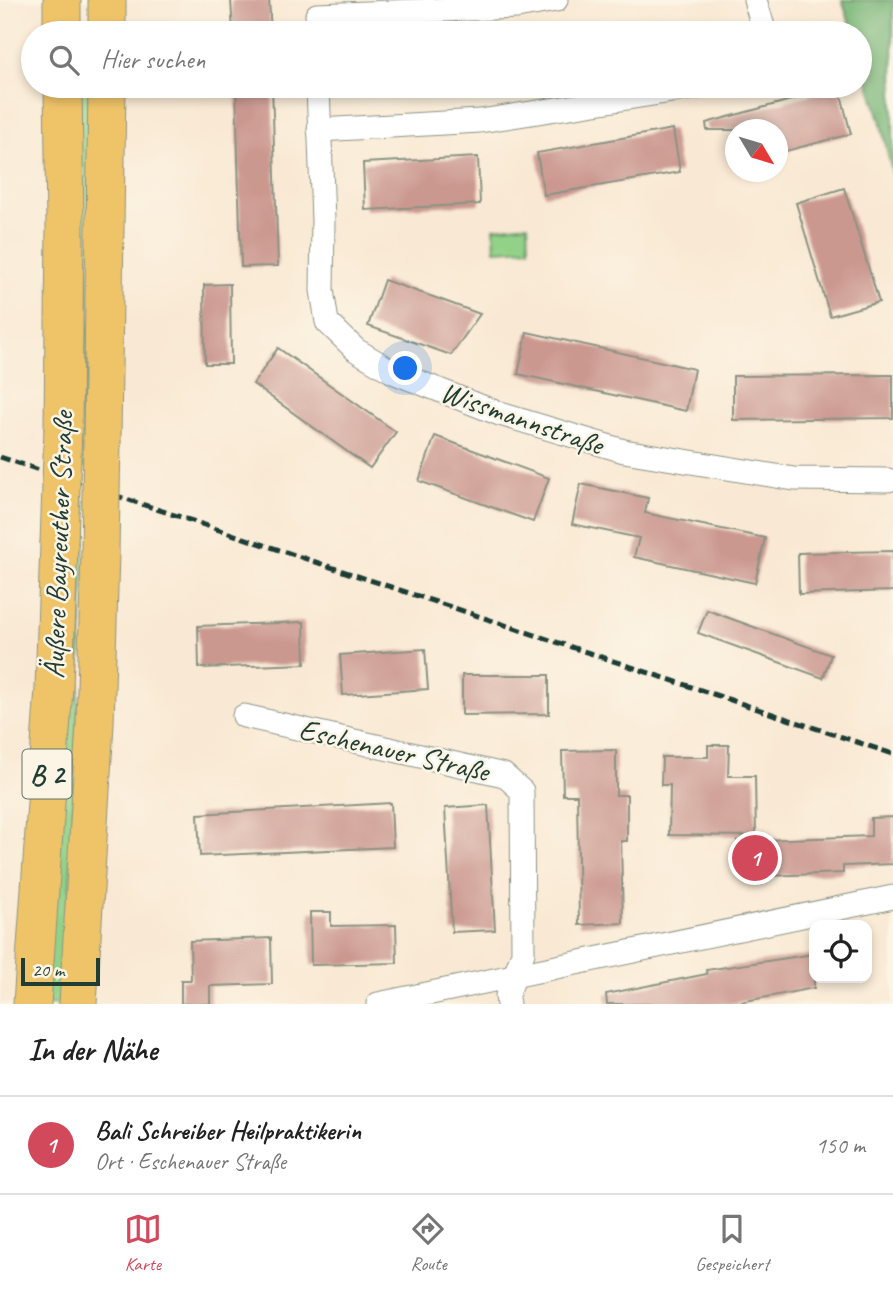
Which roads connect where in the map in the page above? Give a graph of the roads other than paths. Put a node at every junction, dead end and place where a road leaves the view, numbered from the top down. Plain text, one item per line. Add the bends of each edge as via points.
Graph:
1 (62, 0) edge
2 (107, 0) edge
3 (556, 0) edge
4 (755, 0) edge
5 (317, 16) edge
6 (62, 21) edge
7 (107, 21) edge
8 (761, 21) edge
9 (63, 98) edge
10 (107, 98) edge
11 (318, 98) edge
12 (627, 98) edge
13 (319, 130) junction
14 (888, 480) dead end
15 (244, 716) dead end
16 (893, 897) edge
17 (515, 975) junction
18 (32, 1004) edge
19 (78, 1004) edge
20 (379, 1004) edge
21 (508, 1004) edge

1 - 6 main road
2 - 7 main road
3 - 5 street via 517,7
4 - 8 street
9 - 18 main road, Äußere Bayreuther Straße / B 2, bridge via 60,544
10 - 19 main road, Äußere Bayreuther Straße / B 2, bridge via 95,724
11 - 13 street, Wissmannstraße
12 - 13 street via 480,121
13 - 14 street, Wissmannstraße via 322,290 327,321 356,349 393,372 500,414 624,452 794,479
15 - 17 street, Eschenauer Straße via 504,775 522,791 523,953
16 - 17 street
17 - 20 street
17 - 21 street, Eschenauer Straße

